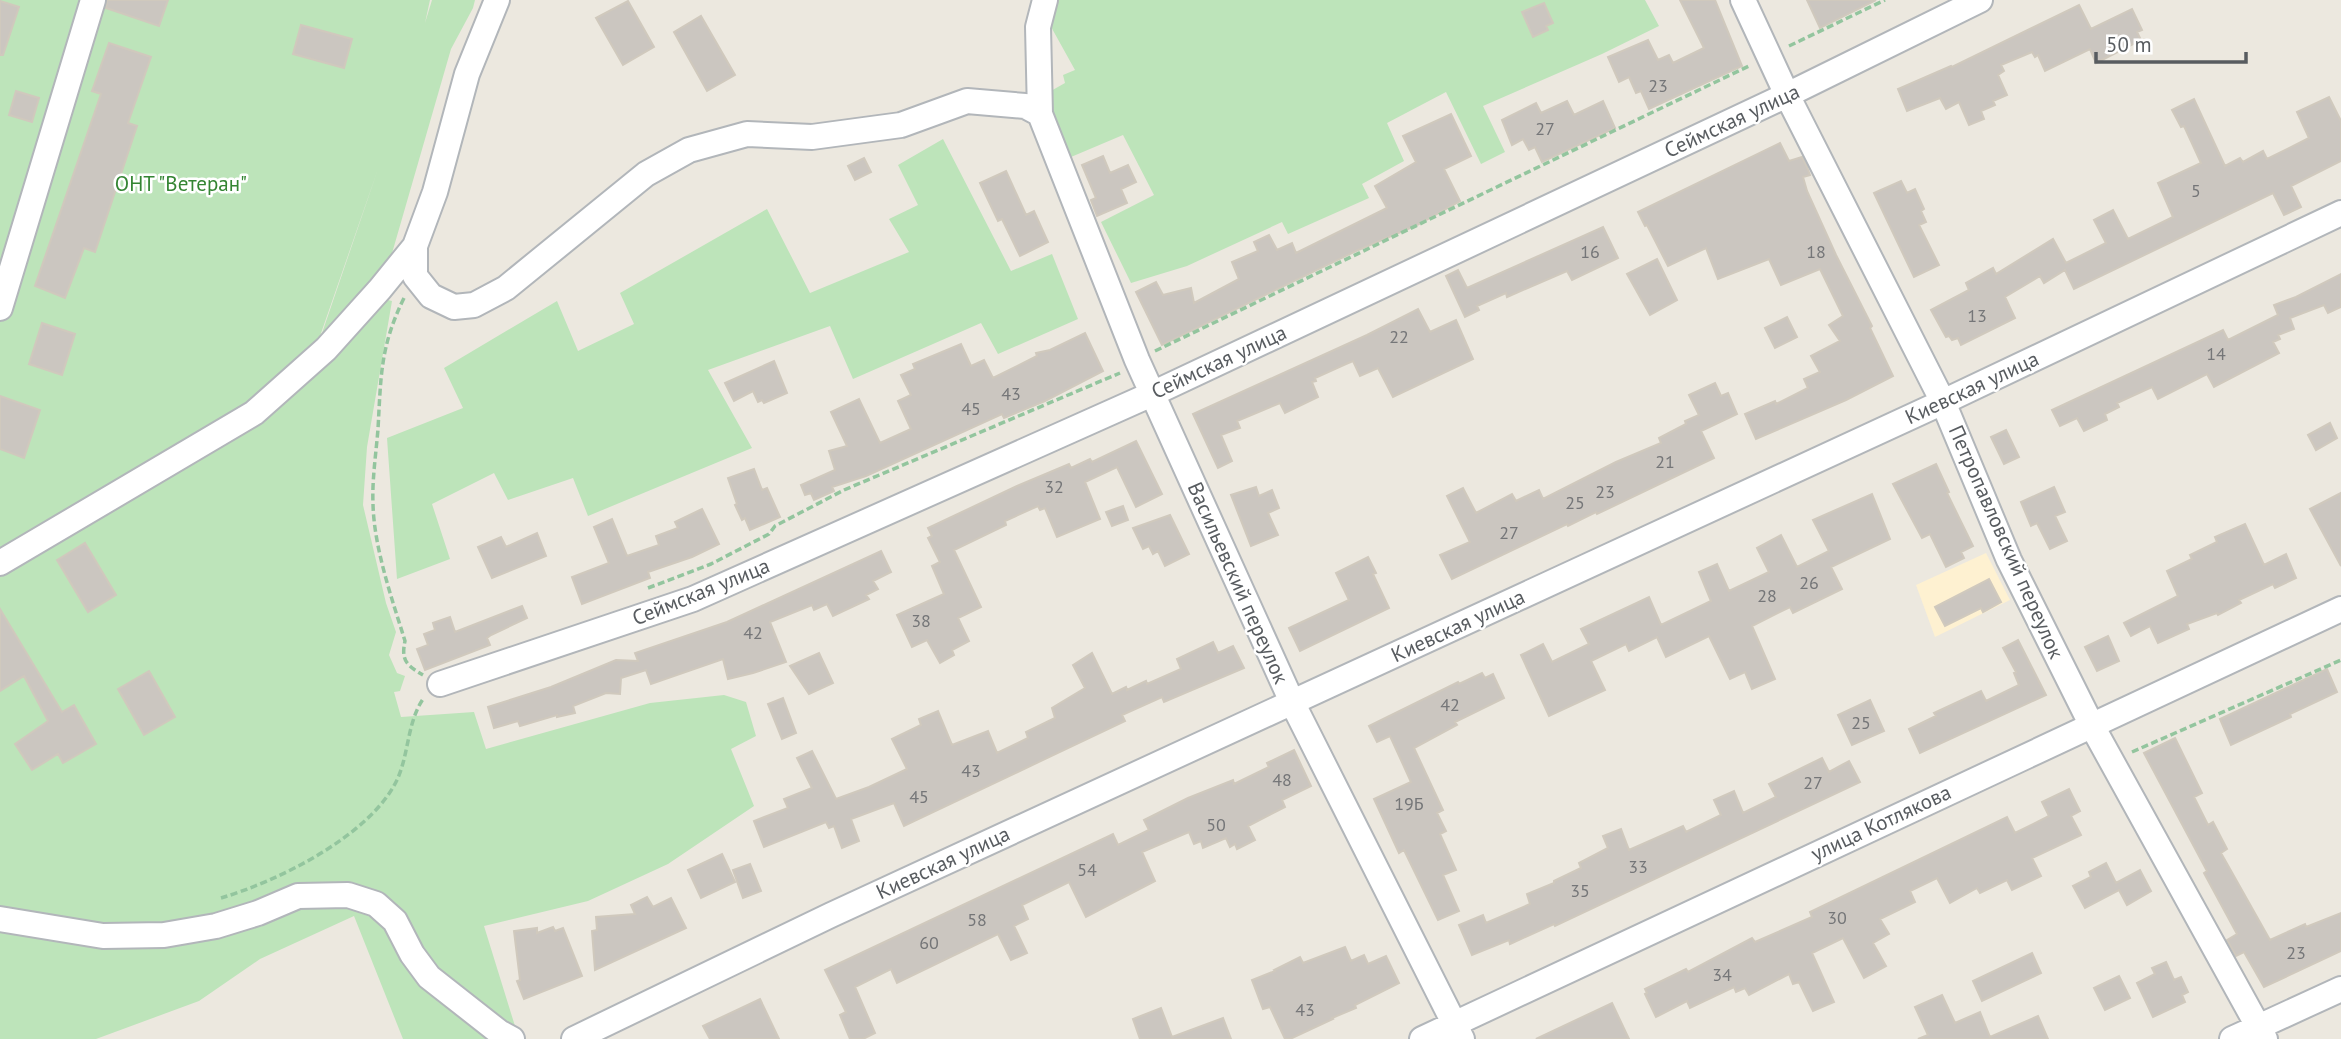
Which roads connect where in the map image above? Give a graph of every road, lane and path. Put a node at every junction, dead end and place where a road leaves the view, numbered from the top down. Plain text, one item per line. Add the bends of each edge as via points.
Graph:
1 (93, 0) edge
2 (497, 0) edge
3 (1045, 0) edge
4 (1743, 0) edge
5 (1885, 0) edge
6 (1980, 0) edge
7 (1768, 57) junction
8 (1787, 95) junction
9 (1040, 114) junction
10 (2341, 213) edge
11 (415, 246) junction
12 (415, 276) junction
13 (0, 308) edge
14 (1137, 360) junction
15 (1152, 394) junction
16 (1943, 402) junction
17 (0, 563) edge
18 (647, 589) dead end
19 (2341, 609) edge
20 (2341, 660) edge
21 (440, 684) junction
22 (1292, 702) junction
23 (2091, 724) junction
24 (2112, 761) junction
25 (221, 898) dead end
26 (0, 919) edge
27 (2341, 989) edge
28 (1459, 1032) edge
29 (2261, 1033) edge
30 (512, 1039) edge
31 (574, 1039) edge
32 (1422, 1039) edge
33 (2232, 1039) edge

1 - 13 street
2 - 11 street via 467,74 435,192
3 - 9 street via 1038,27
4 - 7 street, Петропавловский переулок
5 - 7 path
6 - 8 street, Сеймская улица
7 - 8 street, Петропавловский переулок
7 - 14 path
8 - 15 street, Сеймская улица
8 - 16 street, Петропавловский переулок
9 - 12 street via 1025,106 967,102 901,125 813,137 747,134 689,150 646,174 506,288 474,305 454,306 431,296
9 - 14 street, Васильевский переулок
10 - 16 street, Киевская улица
11 - 12 street
11 - 17 street via 326,349 254,413
12 - 21 path via 385,344 373,506 405,641 402,654 408,665
14 - 15 street, Васильевский переулок
14 - 18 path via 1134,367 844,490 710,564
15 - 21 street, Сеймская улица via 693,599
15 - 22 street, Васильевский переулок
16 - 22 street, Киевская улица
16 - 23 street, Петропавловский переулок via 2009,560
19 - 23 street, улица Котлякова
20 - 24 path
21 - 25 path via 429,690 419,705 396,782 357,828 336,846 253,888
22 - 28 street, Васильевский переулок
22 - 31 street, Киевская улица
23 - 24 street, Петропавловский переулок
23 - 28 street, улица Котлякова
24 - 29 street, Петропавловский переулок
26 - 30 street via 103,936 164,935 227,923 298,896 348,895 376,905 395,922 429,977
27 - 29 street
28 - 32 street, улица Котлякова
29 - 33 street

